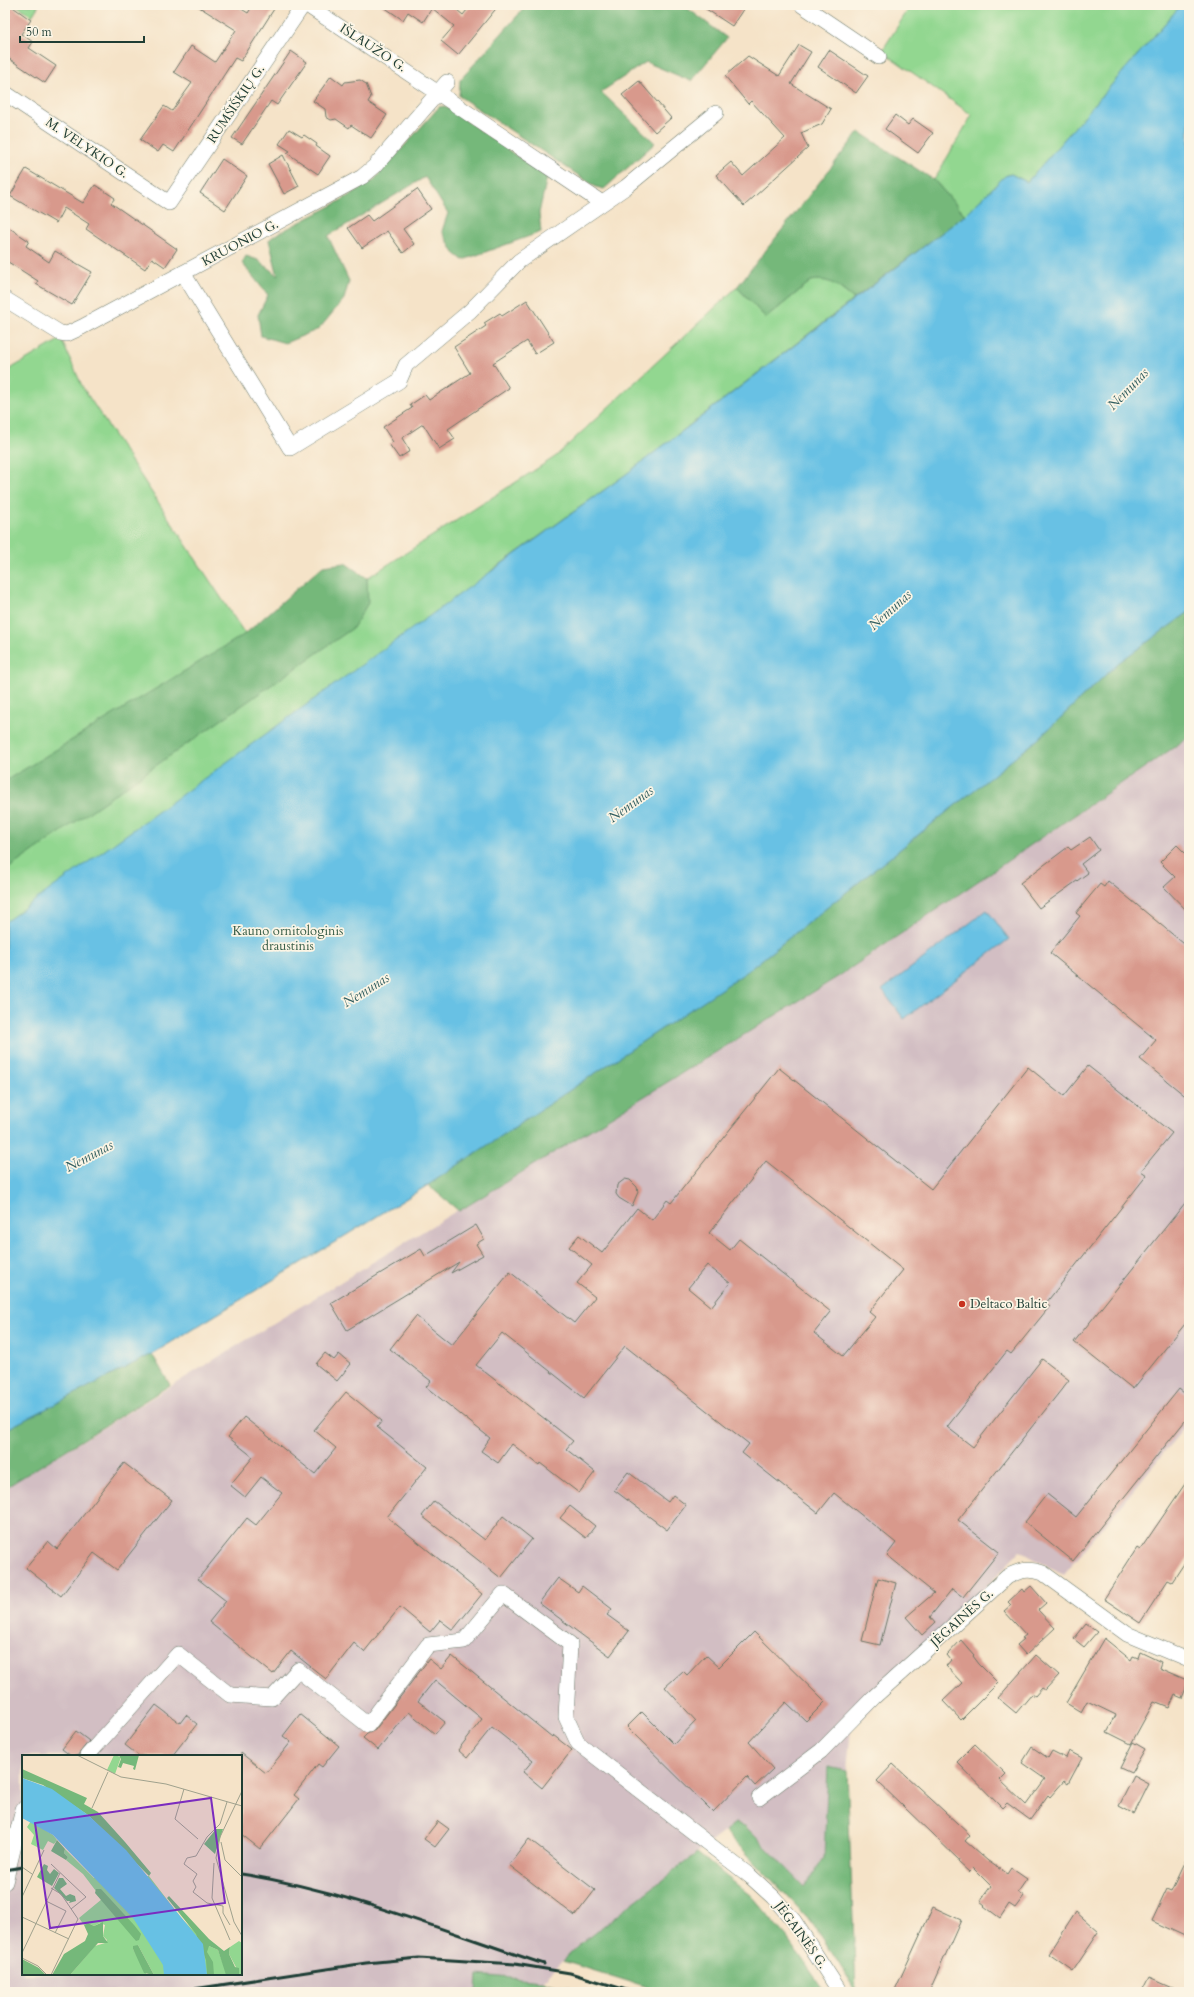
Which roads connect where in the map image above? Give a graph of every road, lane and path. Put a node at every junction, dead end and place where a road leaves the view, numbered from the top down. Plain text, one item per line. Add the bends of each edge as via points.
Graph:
1 (303, 5) edge
2 (307, 5) edge
3 (802, 5) edge
4 (879, 57) dead end
5 (443, 87) junction
6 (5, 93) edge
7 (716, 113) dead end
8 (169, 203) joint
9 (602, 203) junction
10 (183, 273) junction
11 (5, 299) edge
12 (1189, 1660) edge
13 (88, 1755) edge
14 (759, 1798) dead end
15 (22, 1813) edge
16 (5, 1882) edge
17 (840, 1992) edge

1 - 8 street, RUMŠIŠKIŲ G.
2 - 5 street, IŠLAUŽO G.
3 - 4 street
5 - 9 street, IŠLAUŽO G.
5 - 10 street, KRUONIO G. via 375,166 362,177
6 - 8 street, M. VELYKIO G.
7 - 9 street via 626,187
9 - 10 street via 519,261 470,311 406,366 399,381 290,448
10 - 11 street, KRUONIO G. via 67,334 52,329
12 - 14 street, JĖGAINĖS G. via 1127,1634 1043,1573 1032,1569 1019,1570 1007,1577 874,1697 821,1751
13 - 17 street, JĖGAINĖS G. via 178,1654 230,1695 272,1698 298,1670 368,1725 428,1645 464,1641 503,1594 570,1644 566,1717 578,1743 750,1876 773,1897 794,1921
15 - 16 street

